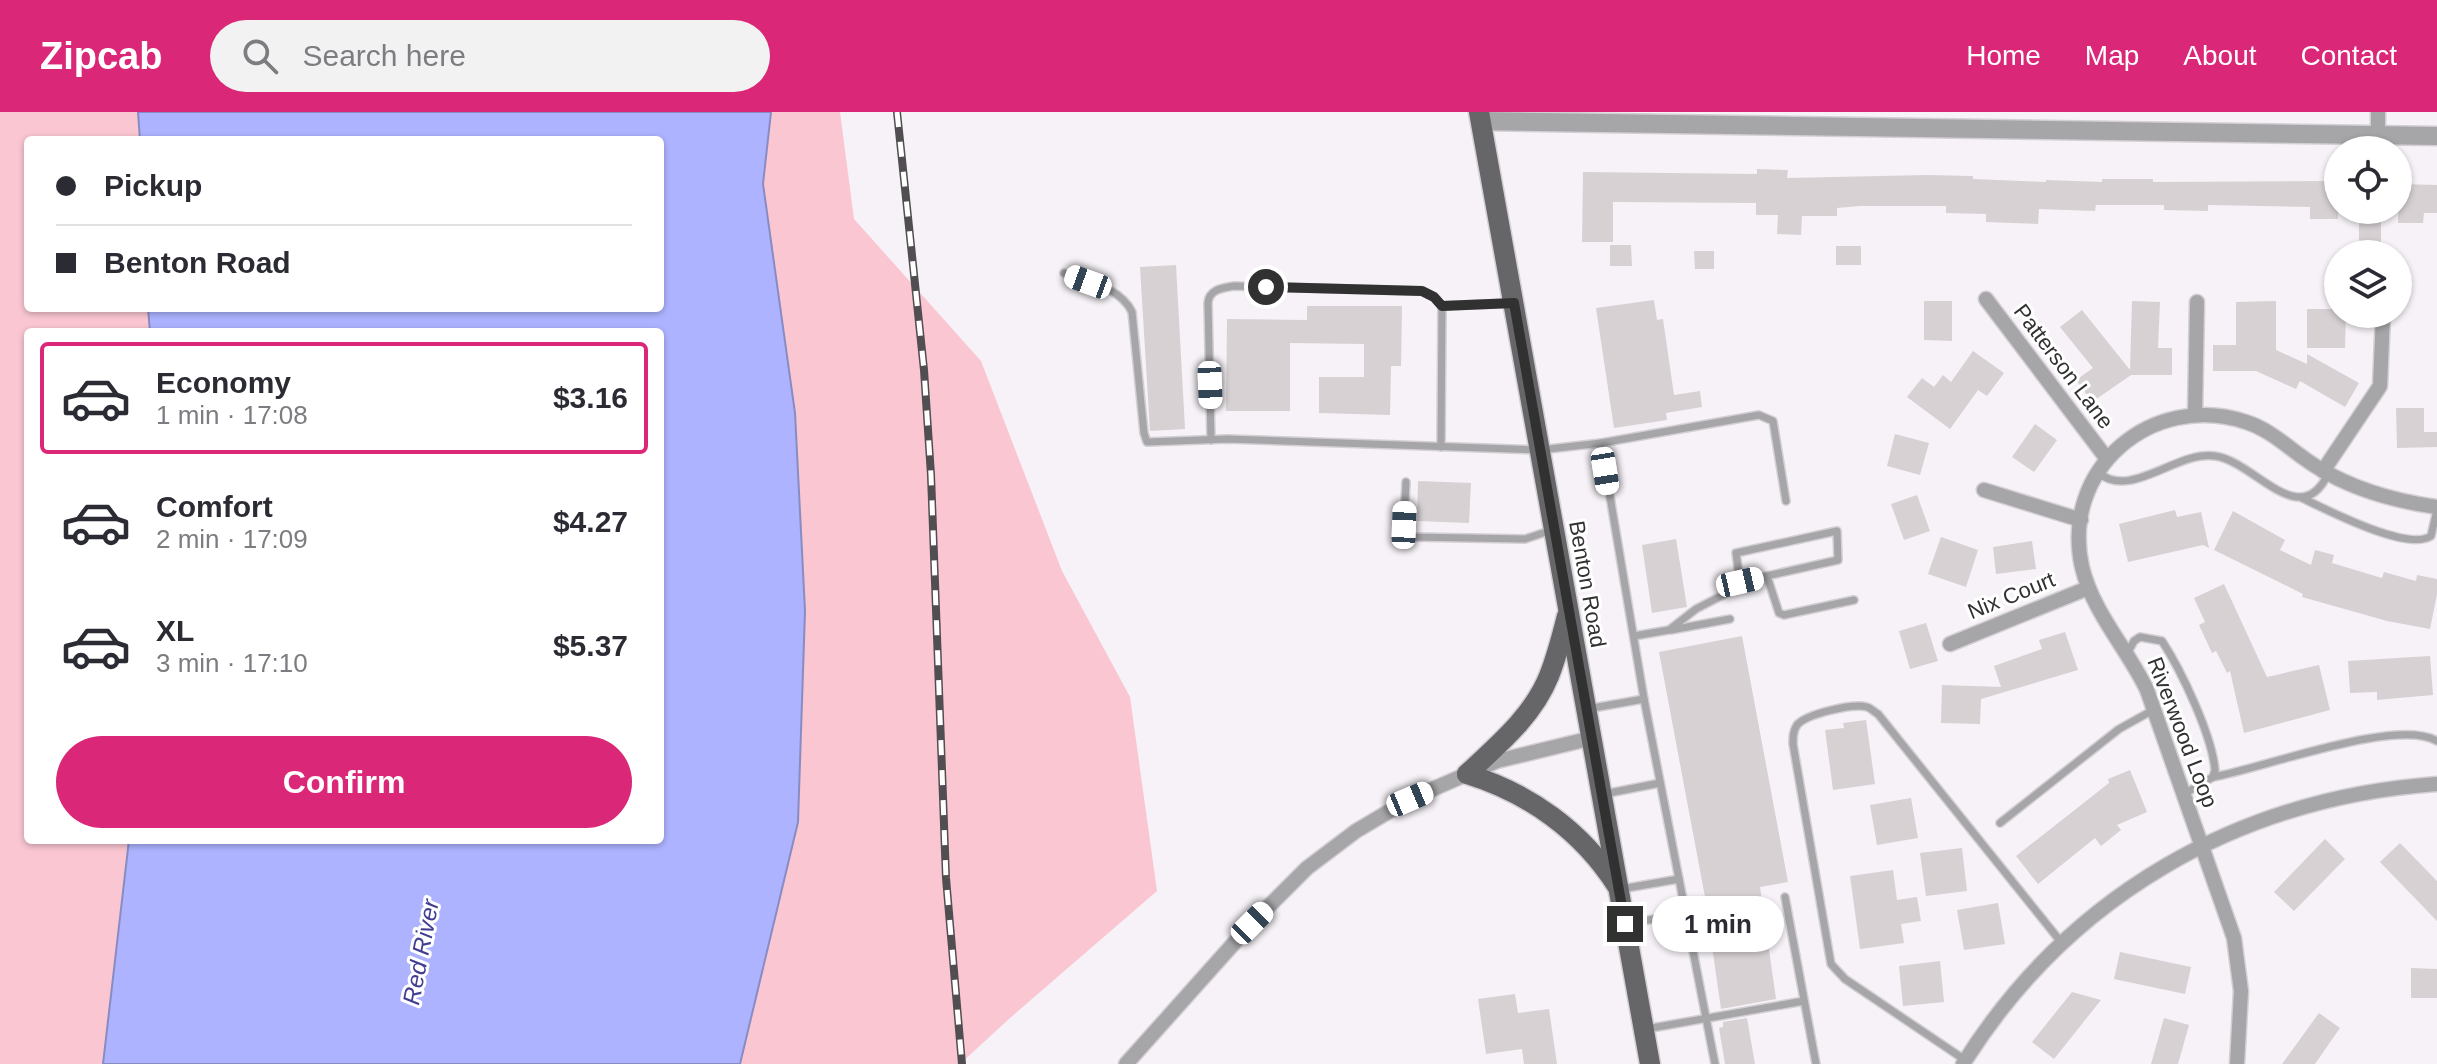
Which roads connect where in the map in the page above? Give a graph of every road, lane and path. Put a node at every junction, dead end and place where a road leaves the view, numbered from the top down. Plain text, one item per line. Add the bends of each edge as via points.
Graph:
1 (2378, 112) edge
2 (1480, 116) edge
3 (2378, 135) junction
4 (2437, 136) edge
5 (1064, 273) dead end
6 (1986, 299) dead end
7 (2197, 302) dead end
8 (1514, 303) junction
9 (1442, 306) junction
10 (2382, 328) edge
11 (2195, 415) junction
12 (1211, 440) junction
13 (1601, 443) junction
14 (1441, 447) junction
15 (1540, 450) junction
16 (2102, 465) junction
17 (2326, 472) junction
18 (1406, 482) dead end
19 (1984, 490) dead end
20 (2302, 498) junction
21 (1786, 501) dead end
22 (2437, 508) edge
23 (2081, 520) junction
24 (1554, 530) junction
25 (2426, 540) junction
26 (2437, 541) edge
27 (1767, 576) junction
28 (1740, 582) junction
29 (2088, 588) junction
30 (1854, 600) dead end
31 (1569, 612) junction
32 (1730, 619) dead end
33 (1669, 630) junction
34 (1634, 636) junction
35 (1950, 644) dead end
36 (2128, 652) junction
37 (1644, 699) junction
38 (1587, 709) junction
39 (2155, 709) junction
40 (1592, 738) junction
41 (2437, 741) edge
42 (1467, 774) junction
43 (2213, 777) junction
44 (1660, 783) junction
45 (2437, 783) edge
46 (1602, 794) junction
47 (2184, 794) junction
48 (2000, 823) dead end
49 (2204, 845) junction
50 (1679, 879) junction
51 (1619, 889) junction
52 (1785, 897) dead end
53 (1686, 914) junction
54 (1625, 924) junction
55 (2061, 942) junction
56 (1804, 1001) junction
57 (1706, 1018) junction
58 (1644, 1029) junction
59 (1964, 1062) edge
60 (1126, 1064) edge
61 (1650, 1064) edge
62 (1715, 1064) edge
63 (1816, 1064) edge
64 (2237, 1064) edge

1 - 3 street
2 - 3 street
2 - 8 main road, Benton Road
3 - 4 street
5 - 12 lane via 1127,301 1147,442
6 - 16 street, Patterson Lane
7 - 11 street
8 - 9 lane
8 - 15 main road, Benton Road
9 - 12 lane via 1422,291 1219,289 1208,297
9 - 14 lane
10 - 17 street via 2380,386
11 - 16 street, Riverwood Loop via 2146,428
11 - 17 street, Riverwood Loop via 2228,417 2263,428
12 - 14 lane
13 - 15 lane
13 - 21 lane via 1759,415 1773,421
13 - 34 lane
14 - 15 lane
15 - 24 main road, Benton Road
16 - 20 lane via 2106,479 2123,481 2181,459 2217,456
16 - 23 street, Riverwood Loop via 2084,498
17 - 20 lane via 2322,487
17 - 22 street, Riverwood Loop via 2388,498
18 - 24 lane via 1404,525 1412,537 1525,539
19 - 23 street
20 - 25 lane via 2362,527
22 - 25 lane
23 - 29 street, Riverwood Loop via 2079,544
24 - 31 main road, Benton Road
25 - 26 lane
27 - 28 lane
27 - 28 lane via 1838,560 1837,531 1736,553
27 - 30 lane via 1784,615
28 - 33 lane
29 - 35 street, Nix Court
29 - 36 street, Riverwood Loop
31 - 38 main road, Benton Road
31 - 42 main road via 1535,702
32 - 33 lane
33 - 34 lane
34 - 37 lane
36 - 39 street, Riverwood Loop
36 - 43 lane via 2140,637 2162,641 2195,705 2216,765
37 - 38 lane
37 - 44 lane
38 - 40 main road, Benton Road
39 - 47 street, Riverwood Loop
39 - 48 lane via 2119,729
40 - 42 street via 1497,761
40 - 46 main road, Benton Road
41 - 43 lane via 2398,735
42 - 51 main road via 1490,781 1560,821
42 - 60 street via 1410,799 1307,868
43 - 47 lane
44 - 46 lane
44 - 50 lane
45 - 49 street via 2307,805
46 - 51 main road, Benton Road
47 - 49 street, Riverwood Loop
49 - 55 street via 2146,877
49 - 64 street, Riverwood Loop via 2239,964
50 - 51 lane
50 - 53 lane
51 - 54 main road, Benton Road
52 - 56 lane
53 - 54 lane
53 - 57 lane
54 - 58 main road, Benton Road
55 - 59 street via 1988,1025
55 - 59 lane via 1878,714 1867,707 1851,707 1806,717 1798,724 1793,744 1831,964
56 - 57 lane
56 - 63 lane
57 - 58 lane
57 - 62 lane
58 - 61 main road, Benton Road

